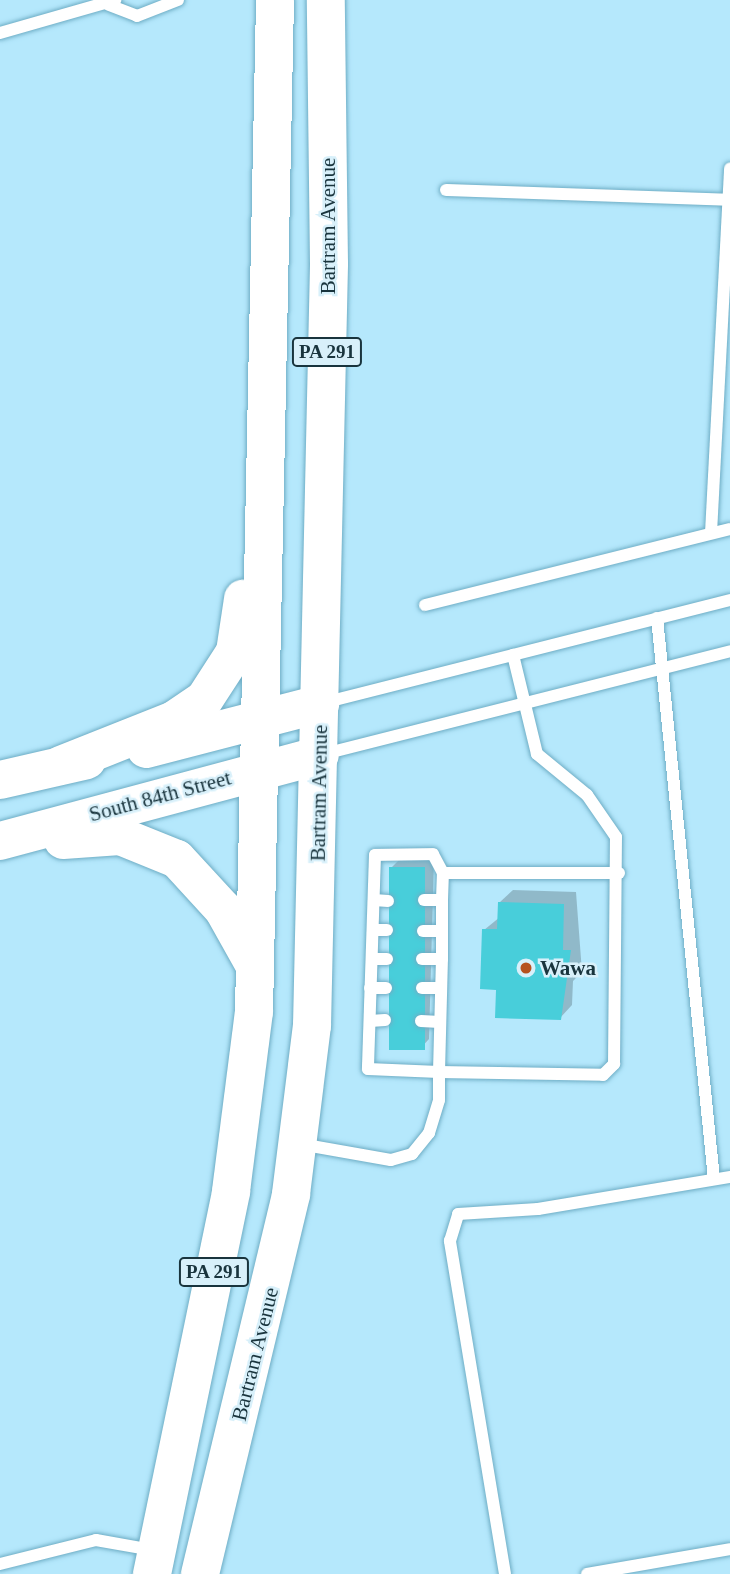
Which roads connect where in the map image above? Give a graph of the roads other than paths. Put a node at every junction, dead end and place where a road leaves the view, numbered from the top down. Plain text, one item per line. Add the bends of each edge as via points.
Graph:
1 (178, 0) edge
2 (275, 0) edge
3 (327, 0) edge
4 (112, 2) edge
5 (0, 33) edge
6 (730, 168) edge
7 (271, 189) junction
8 (446, 190) dead end
9 (729, 200) edge
10 (727, 315) edge
11 (730, 529) edge
12 (711, 533) junction
13 (730, 600) edge
14 (425, 605) dead end
15 (657, 618) junction
16 (730, 651) edge
17 (513, 654) junction
18 (663, 668) junction
19 (524, 703) junction
20 (320, 704) junction
21 (260, 721) junction
22 (320, 755) junction
23 (61, 765) junction
24 (261, 770) junction
25 (0, 780) edge
26 (0, 841) edge
27 (0, 849) edge
28 (443, 873) junction
29 (619, 873) junction
30 (424, 900) dead end
31 (374, 901) junction
32 (388, 901) dead end
33 (442, 901) junction
34 (373, 930) junction
35 (387, 930) dead end
36 (424, 931) dead end
37 (442, 931) junction
38 (372, 959) junction
39 (387, 959) dead end
40 (422, 959) dead end
41 (442, 959) junction
42 (256, 966) junction
43 (370, 988) junction
44 (386, 988) dead end
45 (422, 988) dead end
46 (441, 988) junction
47 (385, 1020) dead end
48 (370, 1021) junction
49 (421, 1021) dead end
50 (440, 1022) junction
51 (439, 1072) junction
52 (300, 1144) junction
53 (730, 1177) edge
54 (715, 1179) junction
55 (730, 1549) edge
56 (154, 1562) edge
57 (0, 1563) edge
58 (200, 1574) edge
59 (505, 1574) edge
60 (587, 1574) edge

1 - 4 lane via 137,16
2 - 7 main road, PA 291
3 - 20 main road, Bartram Avenue / PA 291
4 - 5 lane
6 - 9 lane
7 - 21 main road, PA 291
7 - 23 main road via 247,374 243,605 235,652 224,679 191,711
8 - 9 lane
9 - 10 lane
10 - 12 lane
11 - 12 lane
12 - 14 lane via 563,566
13 - 15 lane
15 - 17 lane
15 - 18 lane
16 - 18 lane
17 - 19 lane
17 - 20 lane
18 - 19 lane
18 - 54 lane
19 - 22 lane
19 - 29 lane via 537,754 604,813 616,837
20 - 21 main road
20 - 22 main road, Bartram Avenue / PA 291
21 - 23 main road
21 - 24 main road, PA 291
22 - 24 main road, South 84th Street
22 - 52 main road, Bartram Avenue / PA 291 via 313,1014
23 - 25 main road
24 - 26 main road, South 84th Street
24 - 42 main road, PA 291
27 - 42 main road via 106,835 150,845 202,880
28 - 29 lane
28 - 31 lane via 433,854 375,855
28 - 33 lane
29 - 51 lane via 614,1064 603,1074
30 - 33 lane
31 - 32 lane
31 - 34 lane
33 - 37 lane
34 - 35 lane
34 - 38 lane
36 - 37 lane
37 - 41 lane
38 - 39 lane
38 - 43 lane
40 - 41 lane
41 - 46 lane
42 - 56 main road, PA 291 via 240,1142
43 - 44 lane
43 - 48 lane
45 - 46 lane
46 - 50 lane
47 - 48 lane
48 - 51 lane via 368,1069
49 - 50 lane
50 - 51 lane
51 - 52 lane via 429,1133 412,1154 391,1160
52 - 58 main road, Bartram Avenue / PA 291 via 271,1291
53 - 54 lane
54 - 59 lane via 538,1209 458,1214 450,1241
55 - 60 lane
56 - 57 lane via 96,1540

